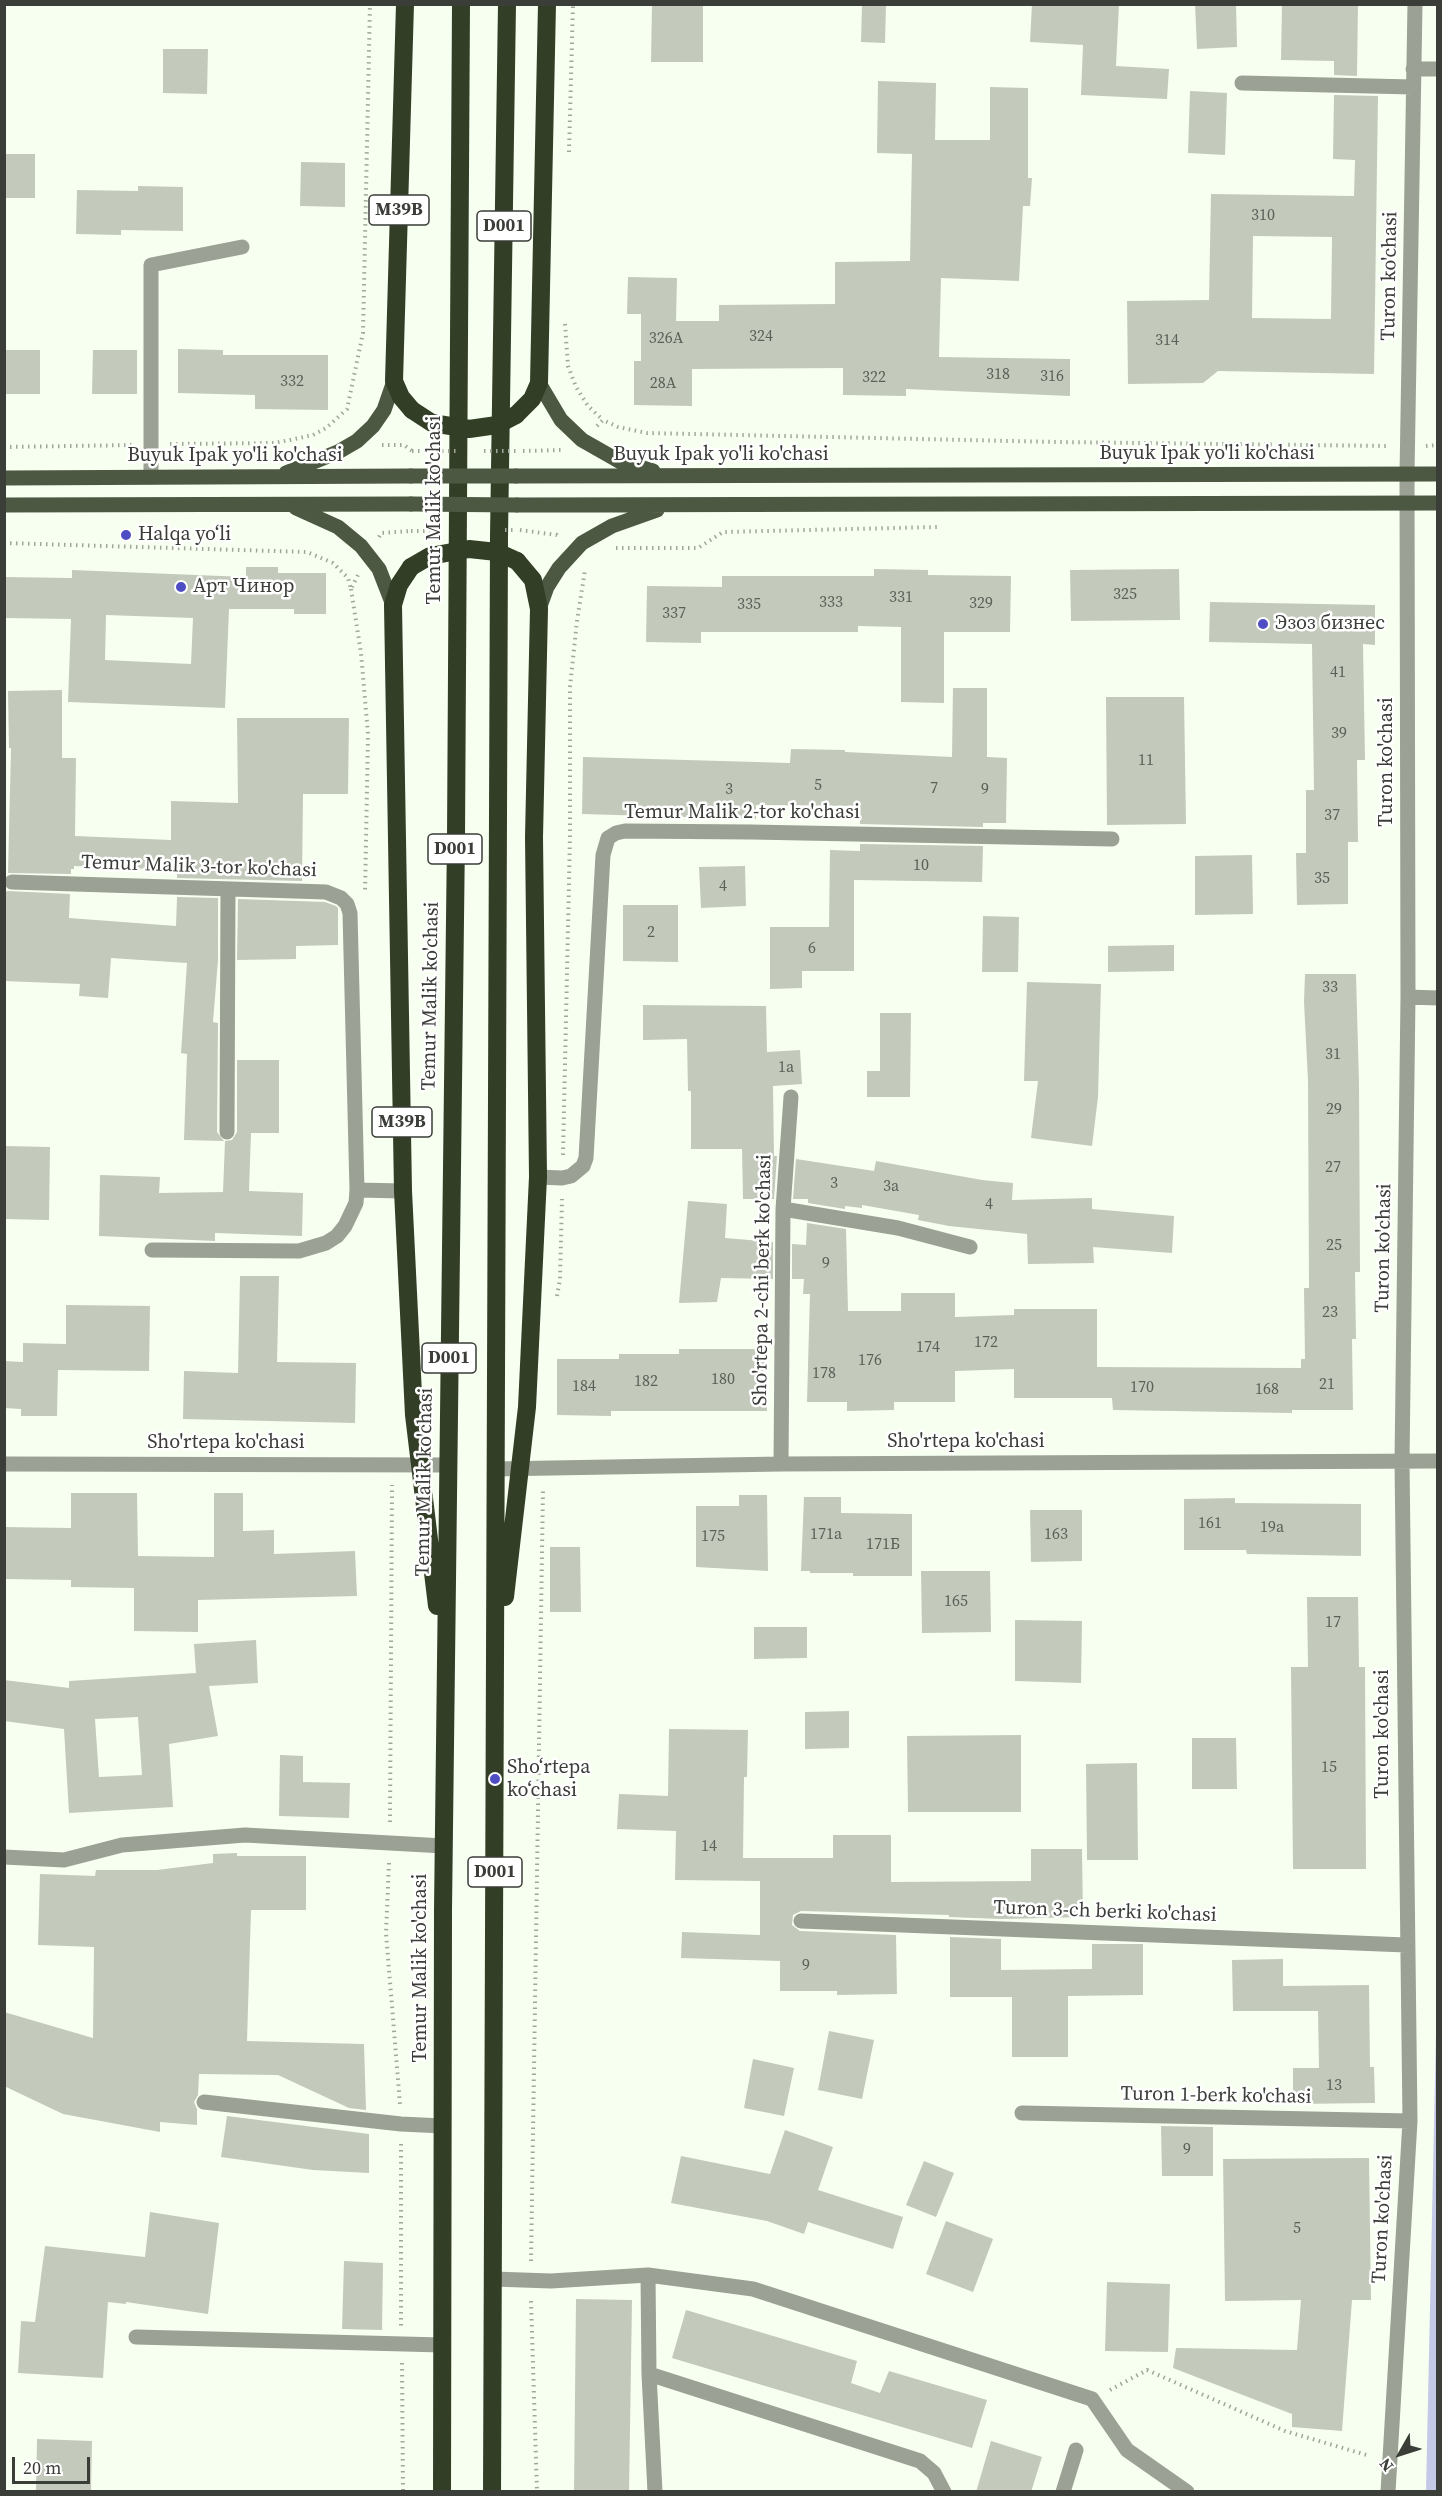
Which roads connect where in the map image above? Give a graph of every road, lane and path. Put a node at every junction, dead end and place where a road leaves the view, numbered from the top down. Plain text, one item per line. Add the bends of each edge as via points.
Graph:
1 (369, 4) edge
2 (405, 4) edge
3 (461, 4) edge
4 (507, 4) edge
5 (547, 4) edge
6 (573, 4) edge
7 (1415, 4) edge
8 (1413, 69) junction
9 (1437, 69) edge
10 (1242, 83) dead end
11 (1413, 87) junction
12 (568, 160) dead end
13 (242, 247) dead end
14 (564, 315) dead end
15 (394, 381) junction
16 (539, 383) junction
17 (603, 420) junction
18 (582, 440) junction
19 (274, 443) dead end
20 (1408, 446) junction
21 (1437, 446) edge
22 (516, 451) dead end
23 (1407, 474) junction
24 (1437, 474) edge
25 (676, 476) junction
26 (151, 477) junction
27 (277, 477) junction
28 (4, 478) edge
29 (1437, 503) edge
30 (278, 504) junction
31 (1408, 504) junction
32 (4, 505) edge
33 (680, 505) junction
34 (947, 527) dead end
35 (517, 530) dead end
36 (411, 531) dead end
37 (4, 543) edge
38 (606, 548) dead end
39 (573, 552) junction
40 (369, 554) junction
41 (351, 589) junction
42 (393, 605) junction
43 (538, 609) junction
44 (355, 611) dead end
45 (1112, 839) dead end
46 (12, 882) dead end
47 (228, 889) junction
48 (1408, 997) junction
49 (1437, 998) edge
50 (791, 1097) dead end
51 (227, 1132) dead end
52 (538, 1177) junction
53 (562, 1178) junction
54 (357, 1190) junction
55 (403, 1191) junction
56 (783, 1209) junction
57 (970, 1246) dead end
58 (152, 1250) dead end
59 (556, 1301) dead end
60 (1402, 1461) junction
61 (1437, 1461) edge
62 (4, 1464) edge
63 (781, 1464) junction
64 (392, 1465) junction
65 (420, 1465) junction
66 (448, 1465) junction
67 (495, 1469) junction
68 (520, 1469) junction
69 (544, 1469) junction
70 (446, 1679) junction
71 (495, 1682) junction
72 (390, 1844) junction
73 (444, 1846) junction
74 (4, 1857) edge
75 (801, 1921) dead end
76 (1406, 1945) junction
77 (204, 2102) dead end
78 (1022, 2114) dead end
79 (1410, 2121) junction
80 (401, 2124) junction
81 (442, 2126) junction
82 (648, 2275) junction
83 (494, 2279) junction
84 (530, 2280) junction
85 (136, 2337) dead end
86 (402, 2344) junction
87 (442, 2344) junction
88 (650, 2374) junction
89 (1092, 2399) junction
90 (1076, 2450) dead end
91 (1390, 2462) junction
92 (403, 2492) edge
93 (442, 2492) edge
94 (492, 2492) edge
95 (537, 2492) edge
96 (656, 2492) edge
97 (944, 2492) edge
98 (1063, 2492) edge
99 (1187, 2492) edge
100 (1388, 2492) edge

1 - 19 path via 363,333 352,392 347,409 327,428 314,435
2 - 15 highway, M39B
3 - 66 highway, Temur Malik ko'chasi / D001
4 - 67 highway, D001 via 499,548
5 - 16 highway
6 - 12 path
7 - 8 street, Turon ko'chasi
8 - 9 street
8 - 11 street, Turon ko'chasi
10 - 11 street
11 - 20 street, Turon ko'chasi
13 - 26 street via 151,265
14 - 17 path via 568,366 582,397
15 - 16 highway, bridge via 412,410 432,423 456,428 480,428 516,416 532,399
15 - 27 main road, M39B via 384,410 357,441
16 - 18 main road via 561,420
17 - 18 path
17 - 20 path via 647,434
18 - 22 path via 571,450
18 - 25 main road via 619,461
20 - 21 path
20 - 23 street, Turon ko'chasi
23 - 24 main road, Buyuk Ipak yo'li ko'chasi
23 - 25 main road, Buyuk Ipak yo'li ko'chasi
23 - 31 street, Turon ko'chasi
25 - 27 main road, Buyuk Ipak yo'li ko'chasi, bridge
26 - 27 main road, Buyuk Ipak yo'li ko'chasi
26 - 28 main road, Buyuk Ipak yo'li ko'chasi
29 - 31 main road
30 - 32 main road
30 - 33 main road, bridge
30 - 40 main road, M39B via 300,509 338,527
31 - 33 main road
31 - 48 street, Turon ko'chasi
33 - 39 main road via 612,525
34 - 38 path via 723,532 698,548
35 - 39 path via 557,534
36 - 40 path via 381,532
37 - 41 path via 307,552 333,562 348,578
39 - 43 main road via 552,577
39 - 53 path via 586,566 570,687
40 - 41 path
40 - 42 main road, M39B via 384,578
41 - 44 path
42 - 43 highway, M39B, bridge via 399,585 411,567 429,556 469,549 497,552 517,561 532,580
42 - 55 highway, M39B
43 - 52 highway via 534,837
45 - 53 street, Temur Malik 2-tor ko'chasi via 615,832 608,838 603,855 586,1158 578,1172
46 - 47 street, Temur Malik 3-tor ko'chasi
47 - 51 street
47 - 54 street, Temur Malik 3-tor ko'chasi via 326,892 347,904
48 - 49 street
48 - 60 street, Turon ko'chasi
50 - 56 street, Sho'rtepa 2-chi berk ko'chasi
52 - 53 street
52 - 68 highway via 527,1407
53 - 59 path
54 - 55 street
54 - 58 street, Temur Malik 3-tor ko'chasi via 356,1203 345,1226 331,1240 313,1248
55 - 65 highway, M39B
56 - 57 street via 898,1228
56 - 63 street, Sho'rtepa 2-chi berk ko'chasi
60 - 61 street, Sho'rtepa ko'chasi
60 - 63 street, Sho'rtepa ko'chasi
60 - 76 street, Turon ko'chasi
62 - 64 street, Sho'rtepa ko'chasi
63 - 69 street, Sho'rtepa ko'chasi
64 - 65 street, Sho'rtepa ko'chasi
64 - 72 path
65 - 66 street, Sho'rtepa ko'chasi
65 - 70 highway, M39B
66 - 70 highway, Temur Malik ko'chasi / D001
67 - 68 street, Sho'rtepa ko'chasi
67 - 71 highway, D001
68 - 69 street, Sho'rtepa ko'chasi
68 - 71 highway
69 - 84 path
70 - 73 highway, Temur Malik ko'chasi / D001
71 - 83 highway, D001
72 - 73 street
72 - 74 street via 246,1835 122,1845 64,1860
72 - 80 path via 386,1933
73 - 81 highway, Temur Malik ko'chasi / D001
75 - 76 street, Turon 3-ch berki ko'chasi
76 - 79 street, Turon ko'chasi
77 - 80 street
78 - 79 street, Turon 1-berk ko'chasi
79 - 91 street, Turon ko'chasi
80 - 81 street
80 - 86 path
81 - 87 highway, Temur Malik ko'chasi / D001
82 - 84 street
82 - 88 street
82 - 89 street via 753,2289
83 - 84 street
83 - 94 highway, D001
84 - 95 path
85 - 86 street
86 - 87 street
86 - 92 path
87 - 93 highway, Temur Malik ko'chasi / D001
88 - 96 street
88 - 97 street via 920,2462 934,2473
89 - 91 path via 1147,2370 1285,2431
89 - 99 street via 1127,2450
90 - 98 street
91 - 100 street, Turon ko'chasi

